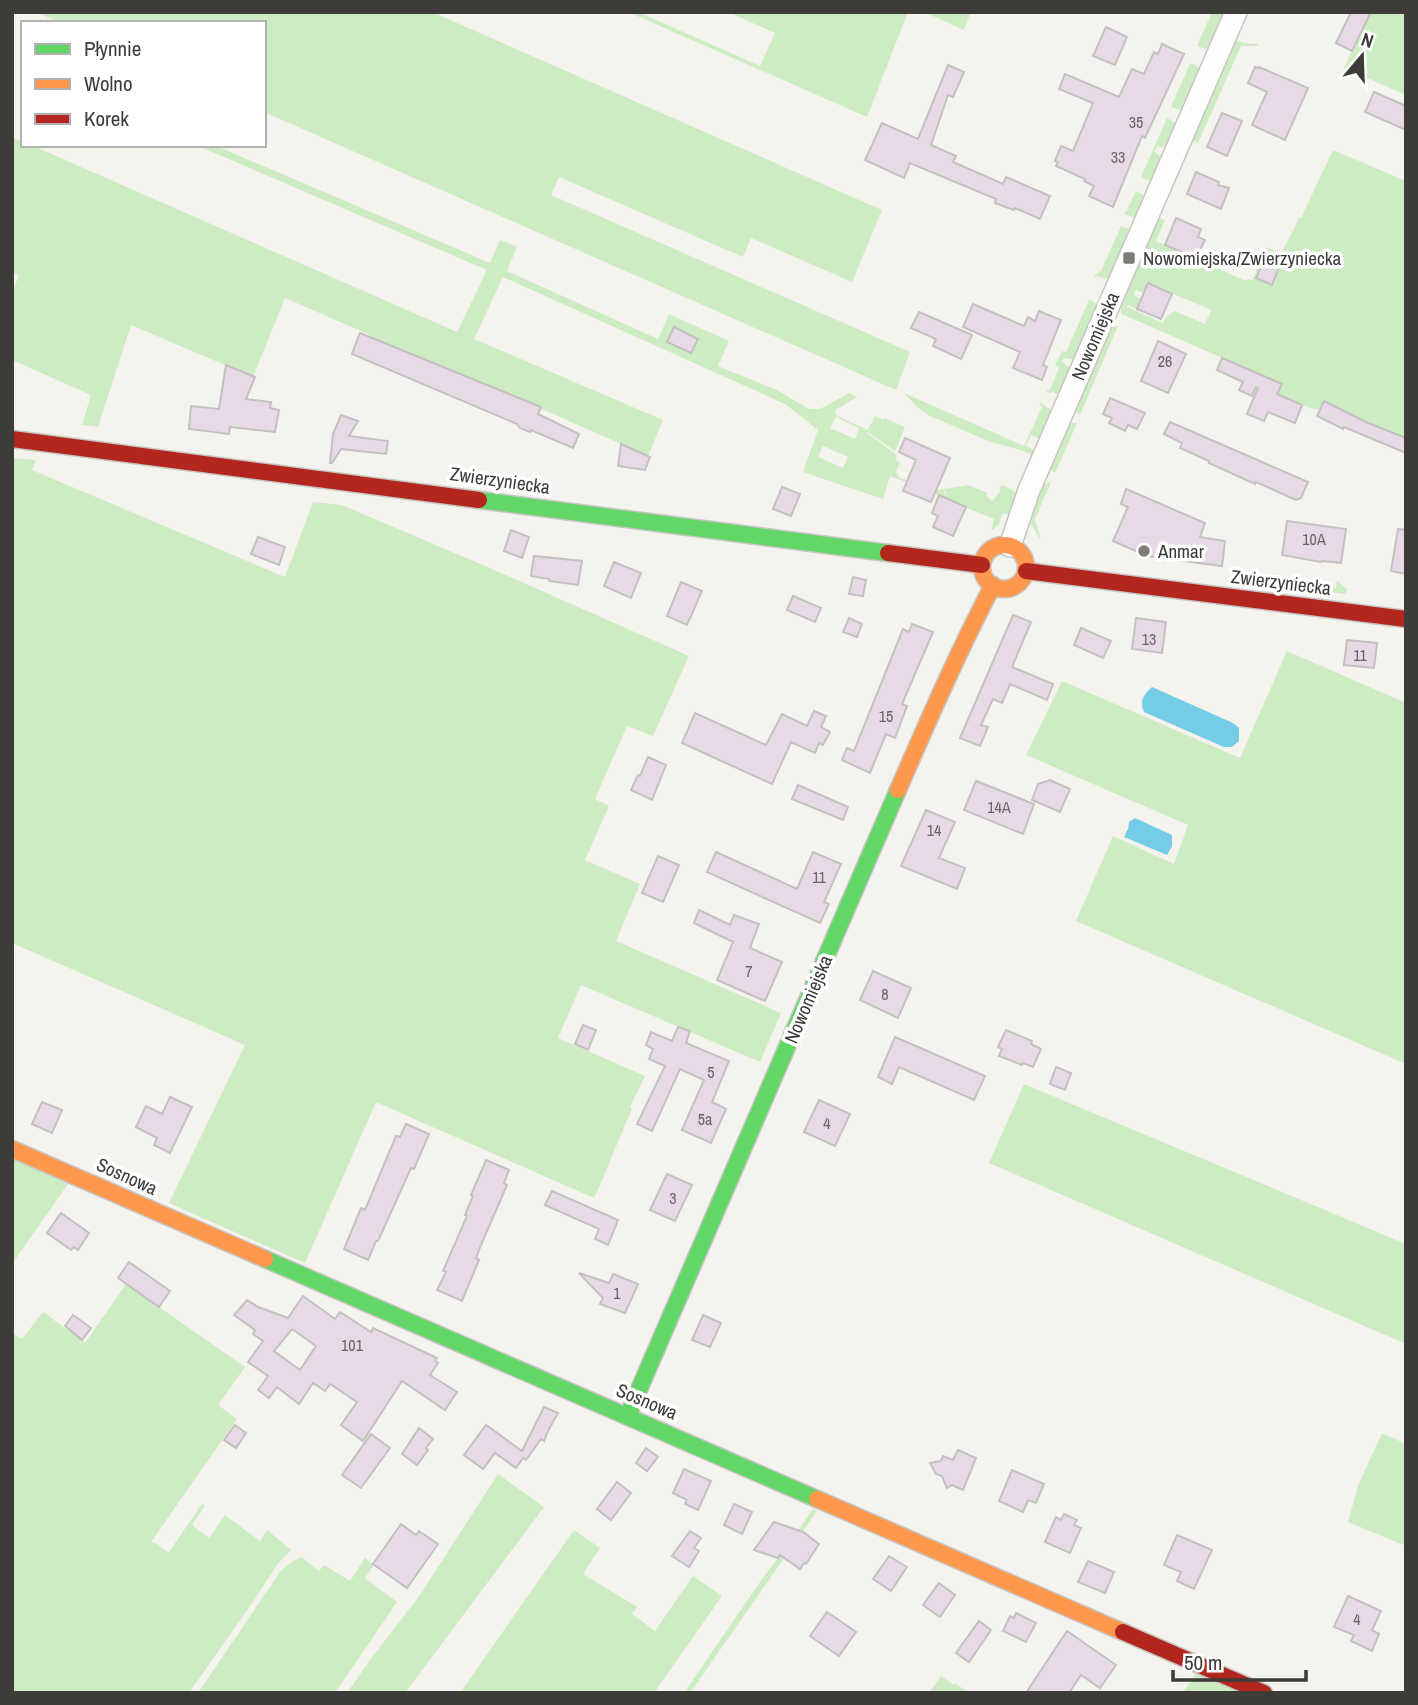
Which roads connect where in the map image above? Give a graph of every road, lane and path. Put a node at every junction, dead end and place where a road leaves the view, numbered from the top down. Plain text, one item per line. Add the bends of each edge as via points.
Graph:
1 (1236, 12) edge
2 (12, 439) edge
3 (1010, 546) junction
4 (982, 565) junction
5 (1026, 571) junction
6 (993, 585) junction
7 (1406, 619) edge
8 (12, 1149) edge
9 (628, 1415) junction
10 (1264, 1693) edge

1 - 3 street, Nowomiejska via 1029,490
2 - 4 street, Zwierzyniecka
3 - 4 street via 993,548
3 - 5 street via 1024,556
4 - 6 street via 985,578
5 - 6 street via 1015,586 1002,589
5 - 7 street, Zwierzyniecka
6 - 9 street, Nowomiejska via 907,768
8 - 9 street, Sosnowa
9 - 10 street, Sosnowa

